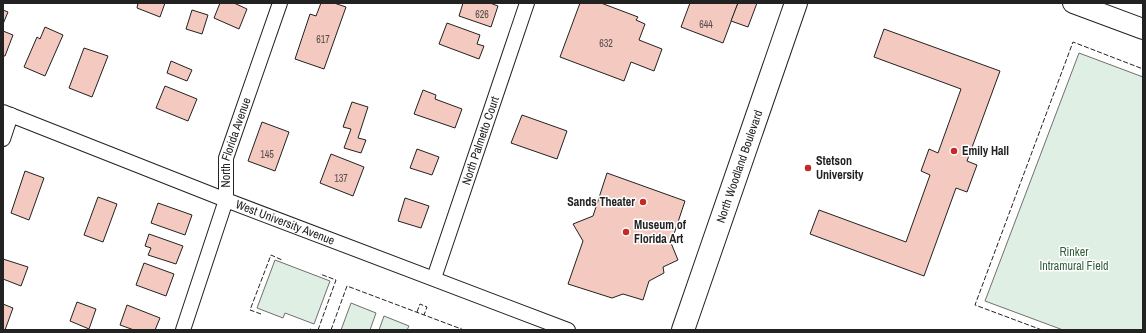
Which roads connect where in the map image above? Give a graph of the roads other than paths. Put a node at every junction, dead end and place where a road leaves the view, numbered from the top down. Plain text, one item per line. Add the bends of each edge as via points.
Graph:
1 (280, 3) edge
2 (527, 3) edge
3 (796, 3) edge
4 (1073, 3) edge
5 (1143, 29) edge
6 (7, 114) edge
7 (3, 139) edge
8 (226, 200) junction
9 (434, 278) junction
10 (183, 330) edge
11 (568, 330) edge
12 (683, 330) edge

1 - 8 street, North Florida Avenue via 226,158
2 - 9 street, North Palmetto Court
3 - 12 main road, North Woodland Boulevard
4 - 5 street
6 - 7 street
6 - 8 street, West University Avenue
8 - 9 street, West University Avenue
8 - 10 street, North Florida Avenue
9 - 11 street, West University Avenue

